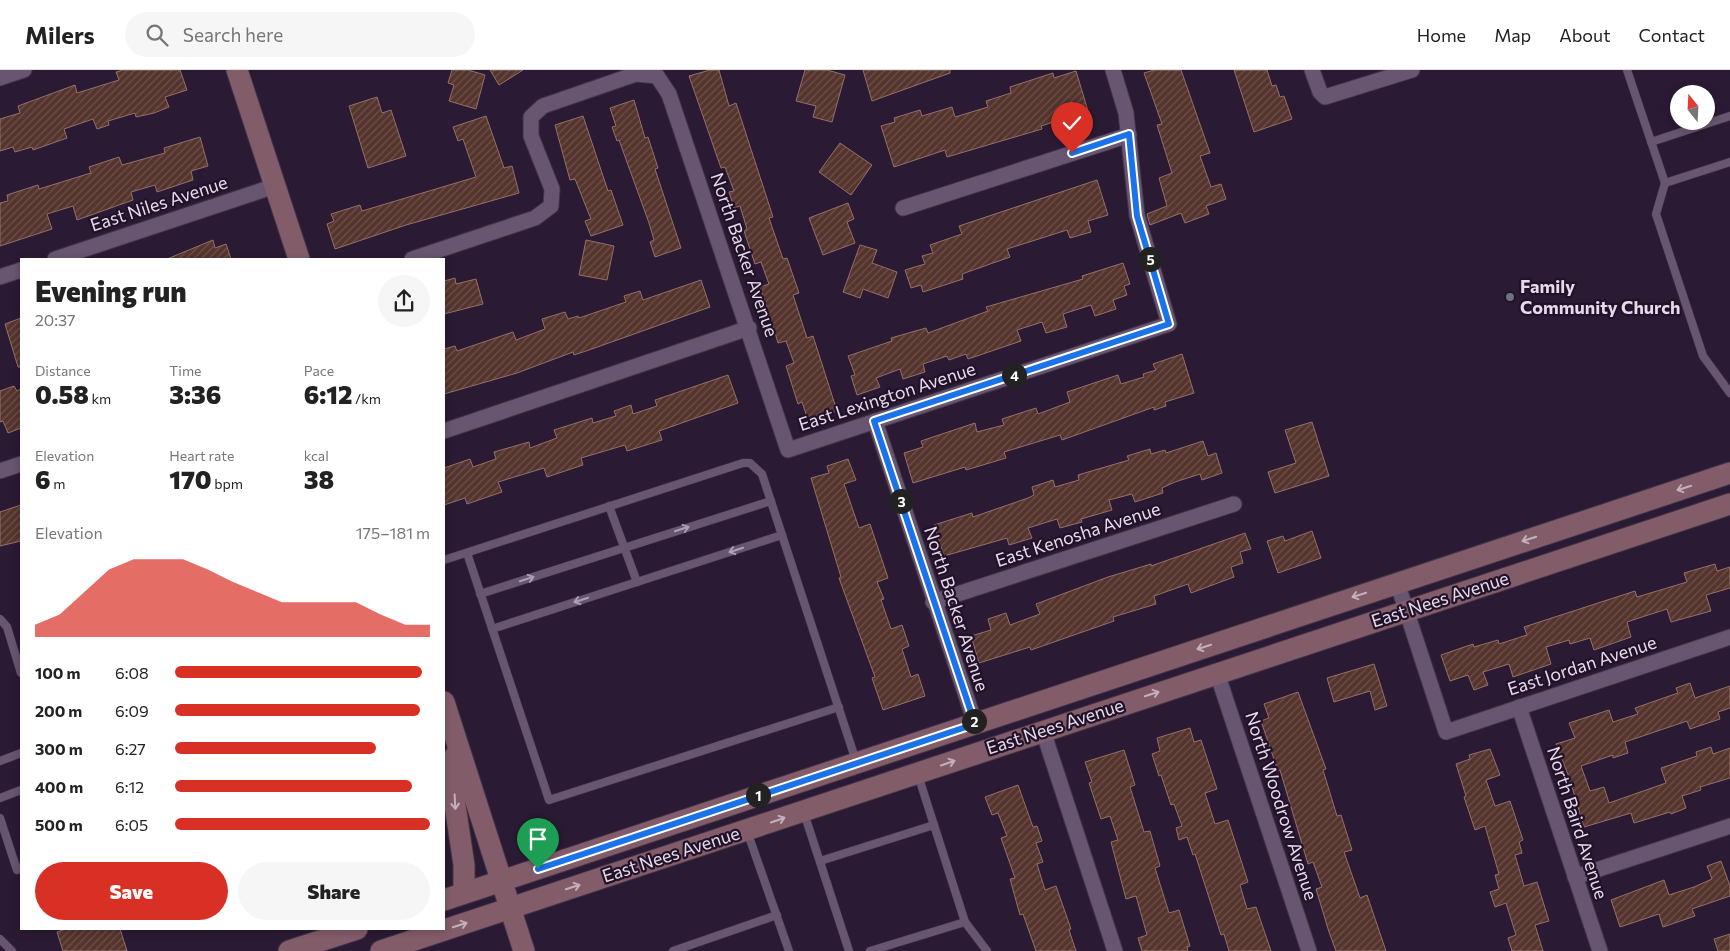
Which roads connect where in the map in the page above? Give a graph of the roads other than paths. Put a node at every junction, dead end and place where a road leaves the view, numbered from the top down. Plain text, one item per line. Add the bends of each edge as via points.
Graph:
1 (24, 70) edge
2 (237, 70) edge
3 (1113, 70) edge
4 (1312, 70) edge
5 (1412, 70) edge
6 (1627, 70) edge
7 (0, 78) edge
8 (1730, 116) edge
9 (1129, 134) junction
10 (1651, 142) junction
11 (1730, 162) edge
12 (1665, 183) junction
13 (275, 186) junction
14 (903, 208) dead end
15 (58, 258) edge
16 (299, 258) edge
17 (415, 258) edge
18 (20, 270) edge
19 (0, 277) edge
20 (749, 328) junction
21 (1730, 393) edge
22 (874, 421) junction
23 (445, 431) edge
24 (788, 450) joint
25 (20, 464) edge
26 (0, 471) edge
27 (1730, 472) edge
28 (770, 501) junction
29 (1234, 504) dead end
30 (1730, 504) edge
31 (609, 506) junction
32 (782, 535) junction
33 (625, 548) junction
34 (467, 553) junction
35 (445, 560) edge
36 (637, 582) junction
37 (1397, 582) junction
38 (480, 594) junction
39 (933, 602) junction
40 (1406, 611) junction
41 (0, 619) edge
42 (492, 629) junction
43 (1730, 637) edge
44 (20, 670) edge
45 (1217, 673) junction
46 (839, 707) junction
47 (1519, 707) junction
48 (445, 709) edge
49 (975, 724) junction
50 (1043, 730) junction
51 (449, 737) edge
52 (20, 754) edge
53 (0, 761) edge
54 (857, 762) junction
55 (917, 773) junction
56 (20, 790) edge
57 (0, 798) edge
58 (804, 811) junction
59 (0, 818) edge
60 (934, 825) junction
61 (1730, 826) edge
62 (747, 831) junction
63 (820, 862) junction
64 (20, 868) edge
65 (1575, 878) junction
66 (502, 881) junction
67 (464, 893) junction
68 (445, 900) edge
69 (510, 908) junction
70 (777, 915) junction
71 (965, 922) junction
72 (354, 930) edge
73 (444, 930) edge
74 (445, 930) edge
75 (0, 939) edge
76 (12, 951) edge
77 (289, 951) edge
78 (381, 951) edge
79 (524, 951) edge
80 (673, 951) edge
81 (789, 951) edge
82 (849, 951) edge
83 (870, 951) edge
84 (987, 951) edge
85 (1115, 951) edge
86 (1308, 951) edge
87 (1600, 951) edge

1 - 7 street
2 - 13 main road
3 - 9 street
4 - 5 street via 1325,97
6 - 10 lane
8 - 10 lane
9 - 14 street
9 - 22 street, East Lexington Avenue via 1137,216 1169,324
10 - 12 lane
11 - 12 lane
12 - 21 lane via 1656,214 1703,356
13 - 15 street, East Niles Avenue
13 - 16 main road
17 - 20 street, North Backer Avenue via 535,218 551,206 552,189 531,136 531,117 543,106 636,74 657,76 669,94
18 - 19 street
20 - 23 street
20 - 24 street, North Backer Avenue
22 - 24 street, East Lexington Avenue
22 - 39 street, North Backer Avenue
25 - 26 street
27 -> 37 main road, East Nees Avenue
28 - 31 lane via 760,470 748,462
28 - 32 lane
33 -> 28 lane
29 - 39 street, East Kenosha Avenue
30 - 40 main road, East Nees Avenue
31 - 33 lane
31 - 34 lane
32 -> 36 lane
32 - 46 lane
33 - 36 lane
38 -> 33 lane
34 - 35 lane
34 - 38 lane
36 -> 42 lane
37 - 40 street
37 -> 49 main road, East Nees Avenue
38 - 42 lane
39 - 49 street, North Backer Avenue
40 - 45 main road, East Nees Avenue
40 - 47 street, East Jordan Avenue via 1446,732
41 - 44 lane via 6,627
42 - 46 lane via 549,800
43 - 47 street, East Jordan Avenue
50 -> 45 main road, East Nees Avenue
45 - 86 street, North Woodrow Avenue
46 - 54 lane
47 - 65 street, North Baird Avenue
48 - 51 main road
49 - 54 main road, East Nees Avenue
49 - 55 main road via 967,739 926,755
55 -> 50 main road, East Nees Avenue
50 - 85 street
51 - 66 main road
51 -> 67 main road via 464,865
52 - 53 lane
54 - 66 main road, East Nees Avenue
55 - 58 main road, East Nees Avenue
55 - 60 lane
56 - 57 lane
62 -> 58 main road, East Nees Avenue
58 - 63 lane
59 - 64 lane via 17,870
60 - 63 lane
60 - 71 lane
61 - 65 street
69 -> 62 main road, East Nees Avenue
62 - 70 lane
63 - 82 lane
65 - 87 street, North Baird Avenue
66 - 67 main road, East Nees Avenue
66 - 69 main road
67 - 68 main road, East Nees Avenue
74 -> 69 main road, East Nees Avenue
69 - 79 main road
70 - 80 lane
70 - 81 lane
71 - 83 lane
71 - 84 lane
72 - 77 main road
78 -> 73 main road, East Nees Avenue
75 - 76 lane

